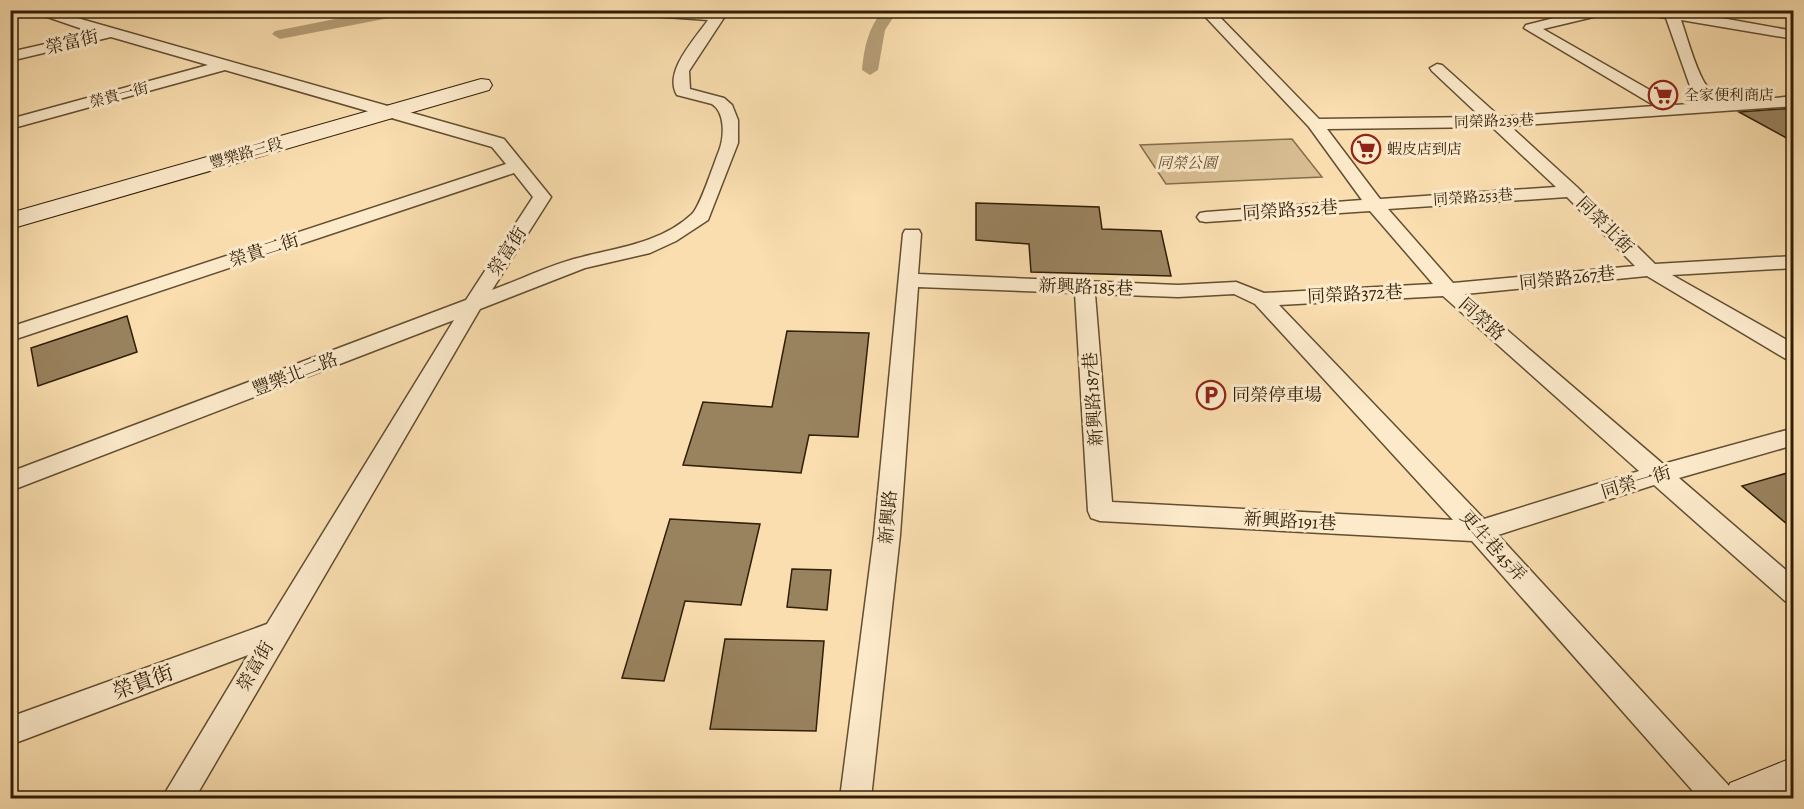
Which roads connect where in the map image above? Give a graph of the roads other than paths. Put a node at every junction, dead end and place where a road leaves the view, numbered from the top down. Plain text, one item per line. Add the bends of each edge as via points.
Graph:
1 (33, 10) edge
2 (623, 10) edge
3 (1204, 10) edge
4 (1605, 10) edge
5 (1644, 10) edge
6 (1671, 13) edge
7 (720, 14) edge
8 (111, 33) junction
9 (1794, 35) edge
10 (10, 57) edge
11 (226, 65) junction
12 (1437, 68) dead end
13 (481, 85) dead end
14 (1794, 101) edge
15 (1729, 105) junction
16 (1673, 110) junction
17 (389, 112) junction
18 (1494, 122) junction
19 (10, 124) edge
20 (1315, 124) junction
21 (518, 166) junction
22 (1571, 191) junction
23 (1374, 204) junction
24 (1206, 217) dead end
25 (10, 222) edge
26 (912, 234) dead end
27 (1794, 262) edge
28 (1650, 270) junction
29 (908, 280) junction
30 (1085, 287) junction
31 (1448, 290) junction
32 (1262, 298) junction
33 (472, 306) junction
34 (10, 334) edge
35 (1794, 354) edge
36 (1794, 436) edge
37 (1660, 474) junction
38 (10, 482) edge
39 (1100, 511) joint
40 (1479, 531) junction
41 (1794, 593) edge
42 (274, 633) junction
43 (10, 731) edge
44 (1794, 778) edge
45 (178, 798) edge
46 (855, 798) edge
47 (1719, 798) edge
48 (1745, 798) edge

1 - 8 street
2 - 7 street
3 - 20 street, 同榮路
4 - 16 street via 1531,28
5 - 6 street
6 - 9 street
6 - 15 street via 1698,86
7 - 33 street, 豐樂北二路 via 681,71 682,92 718,101 730,120 730,143 702,216 643,249 579,264
8 - 10 street, 榮富街
8 - 11 street, 榮富街
11 - 17 street, 榮富街
11 - 19 street, 榮貴一街
12 - 18 street, 同榮北街
13 - 17 street, 豐樂路三段
14 - 15 street, 同榮路239巷
15 - 16 street, 同榮路239巷
16 - 18 street, 同榮路239巷
17 - 21 street, 榮富街 via 498,143
17 - 25 street, 豐樂路三段
18 - 20 street, 同榮路239巷
18 - 22 street, 同榮北街
20 - 23 street, 同榮路
21 - 33 street, 榮富街 via 542,197
21 - 34 street, 榮貴二街
22 - 23 street, 同榮路253巷
22 - 28 street, 同榮北街
23 - 24 street, 同榮路352巷
23 - 31 street, 同榮路
26 - 29 street, 新興路
27 - 28 street, 同榮路267巷
28 - 31 street, 同榮路267巷
28 - 35 street, 同榮北街
29 - 30 street, 新興路185巷
29 - 46 street, 新興路 via 887,535
30 - 32 street, 新興路185巷 via 1178,291 1236,288
30 - 39 street, 新興路187巷
31 - 32 street, 同榮路372巷
31 - 37 street, 同榮路
32 - 40 street, 更生巷45弄
33 - 38 street, 豐樂北二路
33 - 42 street, 榮富街
36 - 37 street, 同榮一街
37 - 40 street, 同榮一街
37 - 41 street, 同榮路
39 - 40 street, 新興路191巷
40 - 47 street, 更生巷45弄
42 - 43 street, 榮貴街
42 - 45 street, 榮富街
44 - 48 street

